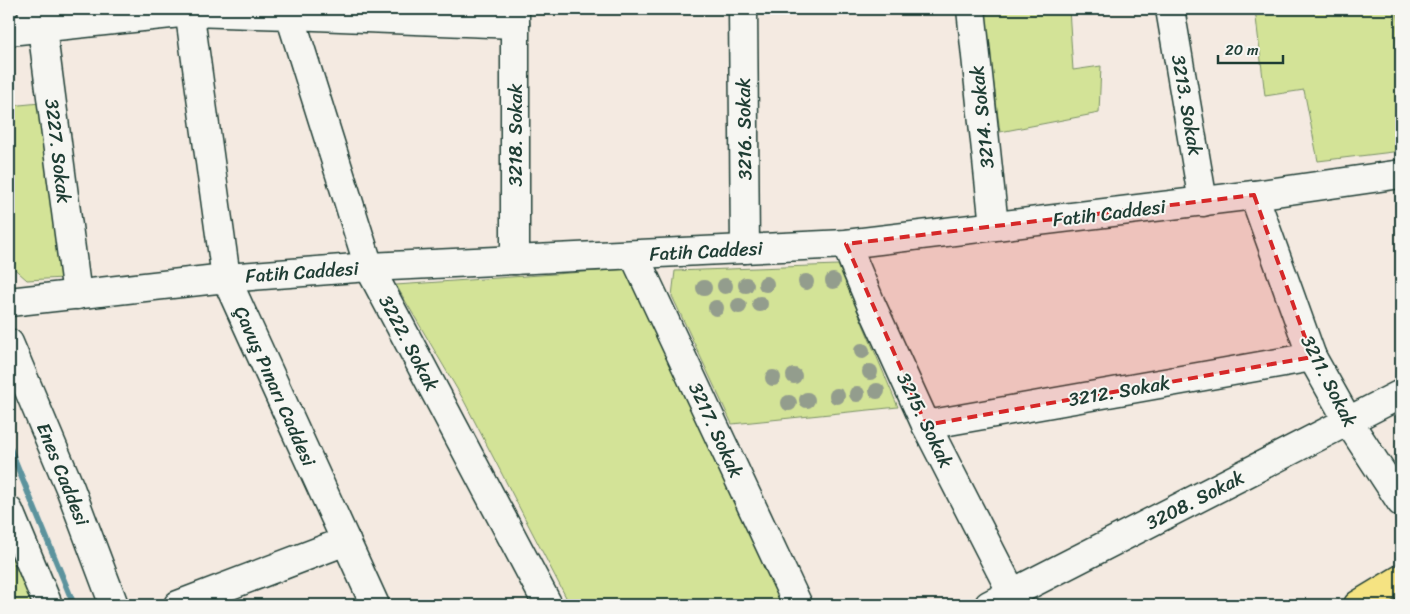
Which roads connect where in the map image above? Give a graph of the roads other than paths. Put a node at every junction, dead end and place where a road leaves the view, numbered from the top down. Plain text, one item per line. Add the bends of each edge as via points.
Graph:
1 (743, 9) edge
2 (971, 9) edge
3 (1170, 9) edge
4 (189, 11) edge
5 (289, 12) edge
6 (515, 16) edge
7 (37, 18) edge
8 (9, 31) edge
9 (1401, 174) edge
10 (1254, 195) junction
11 (1203, 202) junction
12 (994, 226) junction
13 (846, 244) junction
14 (746, 249) junction
15 (634, 255) junction
16 (514, 260) junction
17 (369, 268) junction
18 (226, 278) junction
19 (77, 295) junction
20 (9, 302) edge
21 (9, 343) edge
22 (1312, 357) junction
23 (1401, 394) edge
24 (1348, 421) junction
25 (926, 425) junction
26 (1401, 502) edge
27 (9, 511) edge
28 (346, 541) junction
29 (1401, 579) edge
30 (1000, 599) edge
31 (542, 603) edge
32 (48, 605) edge
33 (114, 605) edge
34 (178, 605) edge
35 (375, 605) edge
36 (798, 605) edge
37 (1358, 605) edge

1 - 14 street, 3216. Sokak
2 - 12 street, 3214. Sokak
3 - 11 street, 3213. Sokak
4 - 5 street
4 - 7 street
4 - 18 street, Çavuş Pınarı Caddesi
5 - 6 street
5 - 17 street, 3222. Sokak
6 - 16 street, 3218. Sokak
7 - 8 street
7 - 19 street, 3227. Sokak
9 - 10 street, Fatih Caddesi
10 - 11 street, Fatih Caddesi
10 - 22 street, 3211. Sokak
11 - 12 street, Fatih Caddesi
12 - 13 street, Fatih Caddesi
13 - 14 street, Fatih Caddesi
13 - 25 street, 3215. Sokak
14 - 15 street, Fatih Caddesi
15 - 16 street, Fatih Caddesi
15 - 36 street, 3217. Sokak
16 - 17 street, Fatih Caddesi
17 - 18 street, Fatih Caddesi
17 - 31 street, 3222. Sokak
18 - 19 street, Fatih Caddesi
18 - 28 street, Çavuş Pınarı Caddesi
19 - 20 street, Fatih Caddesi
21 - 33 street, Enes Caddesi via 70,488
22 - 24 street, 3211. Sokak
22 - 25 street, 3212. Sokak
23 - 24 street, 3208. Sokak
24 - 26 street, 3211. Sokak
24 - 30 street, 3208. Sokak
25 - 30 street, 3215. Sokak
27 - 32 street
28 - 34 street
28 - 35 street, Çavuş Pınarı Caddesi
29 - 37 main road

